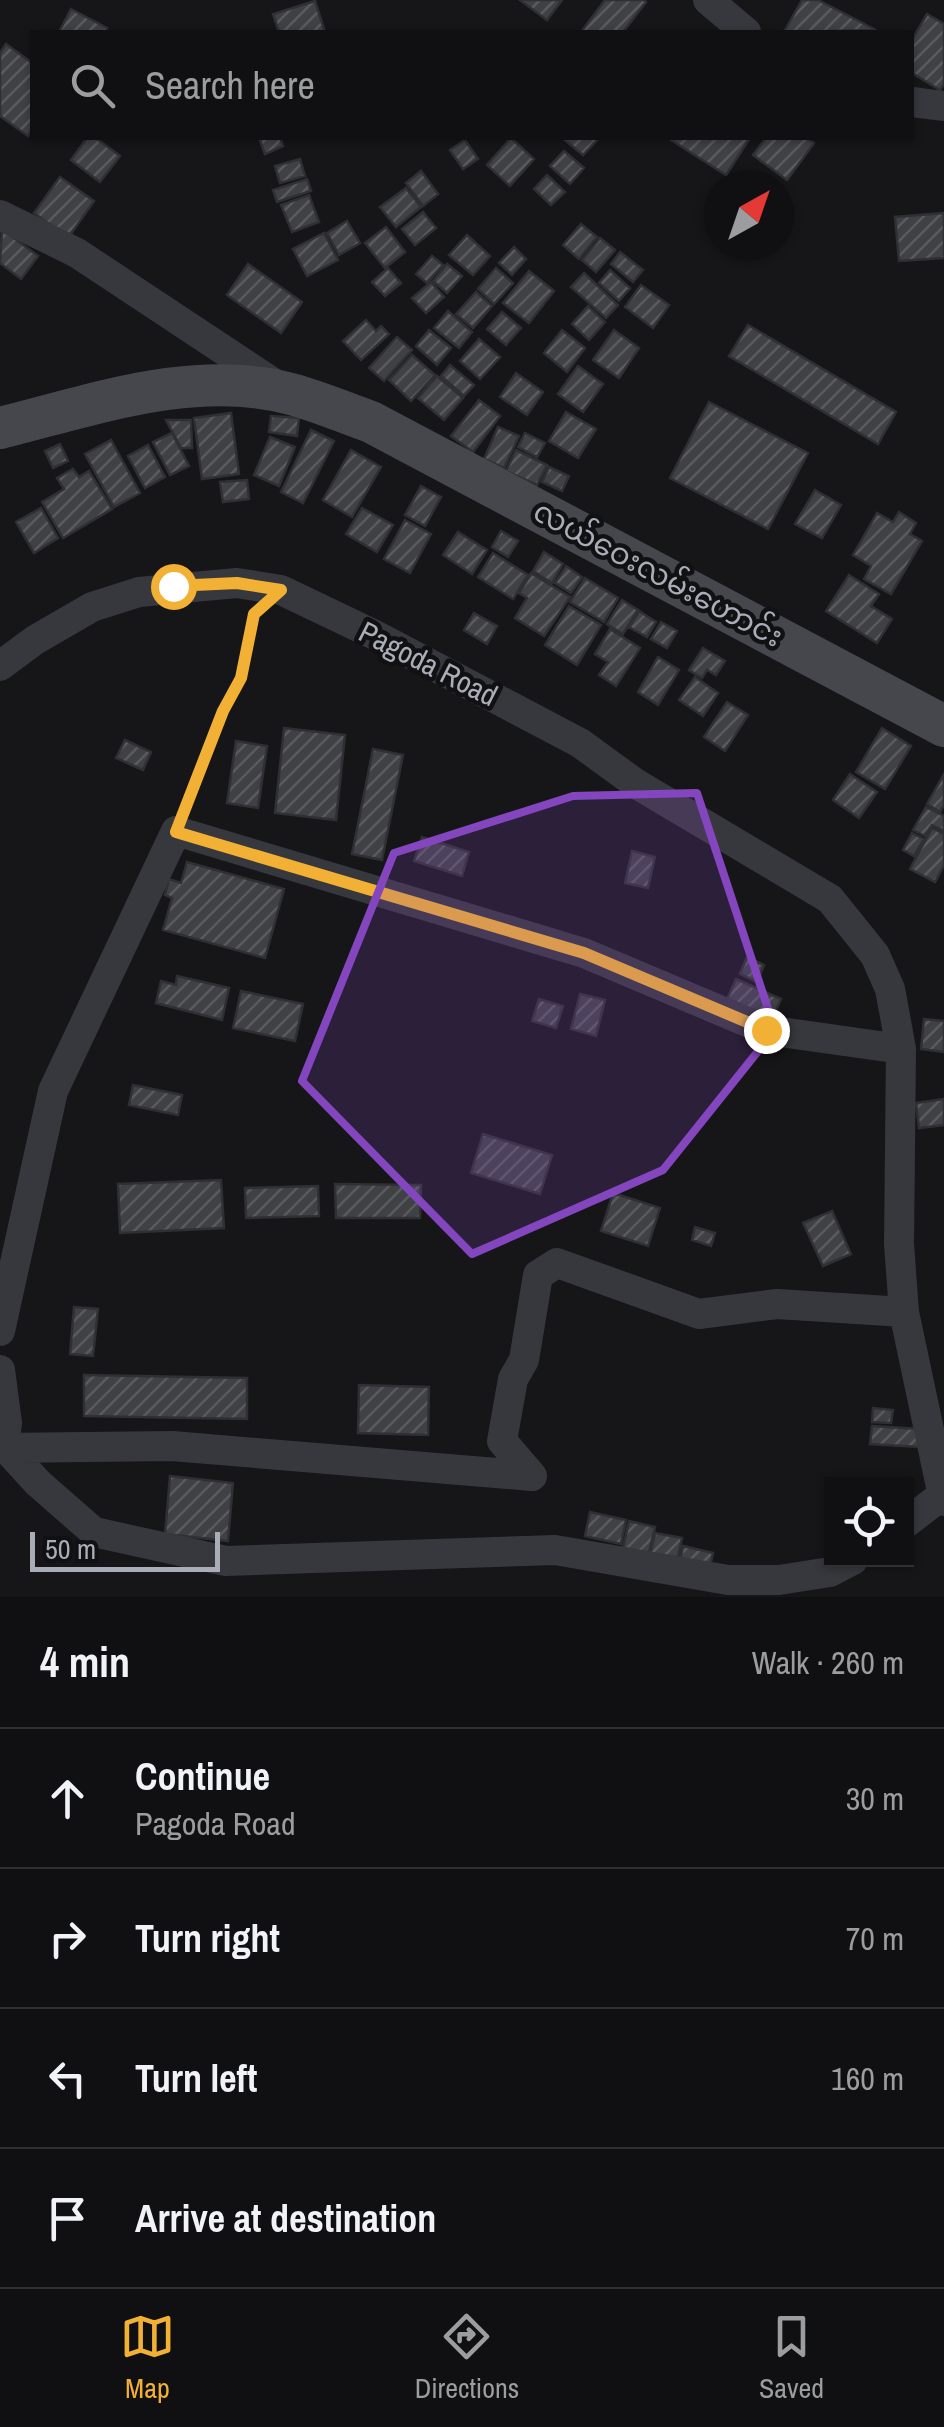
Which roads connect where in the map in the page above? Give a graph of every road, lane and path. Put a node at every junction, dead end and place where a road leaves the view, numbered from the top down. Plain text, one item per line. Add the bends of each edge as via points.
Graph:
1 (708, 0) edge
2 (744, 30) edge
3 (914, 102) edge
4 (944, 106) edge
5 (0, 214) edge
6 (289, 393) junction
7 (0, 428) edge
8 (281, 590) junction
9 (0, 666) edge
10 (944, 726) edge
11 (176, 832) junction
12 (901, 1049) junction
13 (904, 1312) junction
14 (0, 1331) edge
15 (0, 1370) edge
16 (2, 1447) edge
17 (944, 1496) edge
18 (914, 1517) edge
19 (840, 1567) edge

1 - 2 street
3 - 4 street
5 - 6 street via 77,253
6 - 7 street, လယ်ဝေးလမ်းဟောင်း via 230,385 160,389
6 - 10 street, လယ်ဝေးလမ်းဟောင်း via 372,422
8 - 9 street, Pagoda Road via 237,583 139,592 92,607
8 - 11 path via 254,614 241,678
8 - 12 street, Pagoda Road via 580,743 830,899 875,955 890,989
11 - 12 street via 584,953 766,1030
11 - 14 street via 53,1091
12 - 13 street
13 - 16 street via 777,1304 699,1314 557,1263 538,1276 502,1441 532,1476 172,1446
13 - 17 street
15 - 16 street
16 - 19 street via 94,1532 226,1561 555,1550 728,1580 779,1580
17 - 18 street

